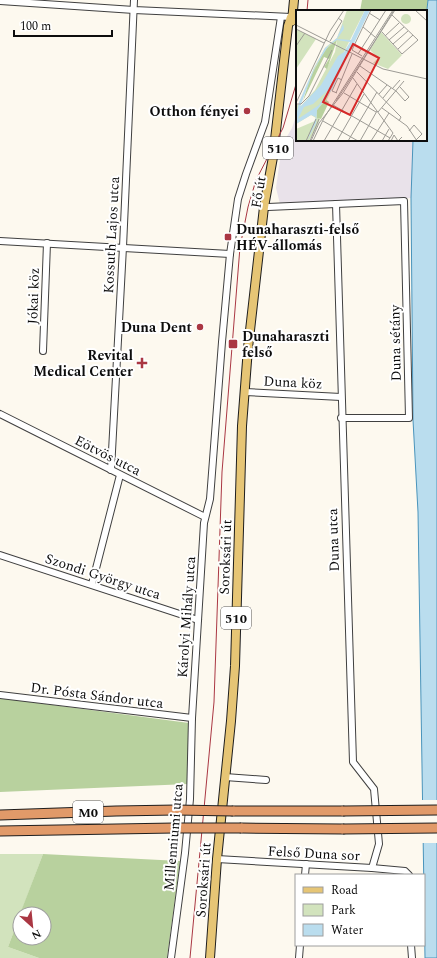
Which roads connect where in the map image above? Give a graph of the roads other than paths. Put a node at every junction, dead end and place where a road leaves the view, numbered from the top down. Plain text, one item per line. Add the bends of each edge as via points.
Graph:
1 (134, 0) edge
2 (294, 0) edge
3 (0, 1) edge
4 (134, 10) junction
5 (281, 17) junction
6 (291, 17) junction
7 (336, 204) junction
8 (268, 207) junction
9 (0, 241) edge
10 (47, 243) junction
11 (123, 247) junction
12 (230, 254) junction
13 (256, 278) junction
14 (43, 351) dead end
15 (244, 392) junction
16 (341, 397) junction
17 (0, 414) edge
18 (341, 418) junction
19 (111, 470) junction
20 (120, 475) junction
21 (205, 517) junction
22 (0, 555) edge
23 (92, 584) junction
24 (198, 620) junction
25 (0, 695) edge
26 (192, 718) junction
27 (225, 777) junction
28 (266, 780) dead end
29 (437, 810) edge
30 (0, 815) edge
31 (437, 828) edge
32 (0, 831) edge
33 (217, 859) junction
34 (306, 864) junction
35 (372, 868) junction
36 (305, 874) edge
37 (408, 874) edge
38 (300, 946) edge
39 (411, 946) edge
40 (171, 958) edge
41 (210, 958) edge
42 (299, 958) edge
43 (412, 958) edge

1 - 4 street, Kossuth Lajos utca
2 - 6 main road, Fő út / 510
3 - 4 street
4 - 5 street
4 - 11 street, Kossuth Lajos utca
5 - 6 street
5 - 12 street, Fő út via 265,122 238,199
6 - 8 main road, Fő út / 510 via 280,134
6 - 13 main road, Fő út / 510
7 - 8 street
7 - 16 street, Duna utca
7 - 18 street, Duna sétány via 404,201 409,418
8 - 13 main road, Fő út / 510
9 - 10 street
10 - 11 street
10 - 14 street, Jókai köz
11 - 12 street
11 - 19 street, Kossuth Lajos utca
12 - 21 street, Fő út via 210,499
13 - 15 main road, Soroksári út / 510
15 - 16 street, Duna köz
15 - 27 main road, Soroksári út / 510 via 235,666
16 - 18 street, Duna utca
17 - 19 street, Eötvös utca
18 - 35 street, Duna utca via 352,762 374,789 379,844
19 - 20 street, Eötvös utca
20 - 21 street, Eötvös utca
20 - 23 street
21 - 24 street, Károlyi Mihály utca
22 - 23 street, Szondi György utca
23 - 24 street, Szondi György utca
24 - 26 street, Károlyi Mihály utca
25 - 26 street, Dr. Pósta Sándor utca
26 - 40 street, Millenniumi utca via 186,853
27 - 28 street
27 - 33 main road, Soroksári út / 510
29 - 30 highway, M0, bridge via 176,810
31 - 32 highway, M0, bridge
33 - 34 street, Felső Duna sor
33 - 41 main road, Soroksári út / 510
34 - 35 street, Felső Duna sor
34 - 36 street
35 - 37 street, Felső Duna sor via 405,871
38 - 42 street
39 - 43 street

